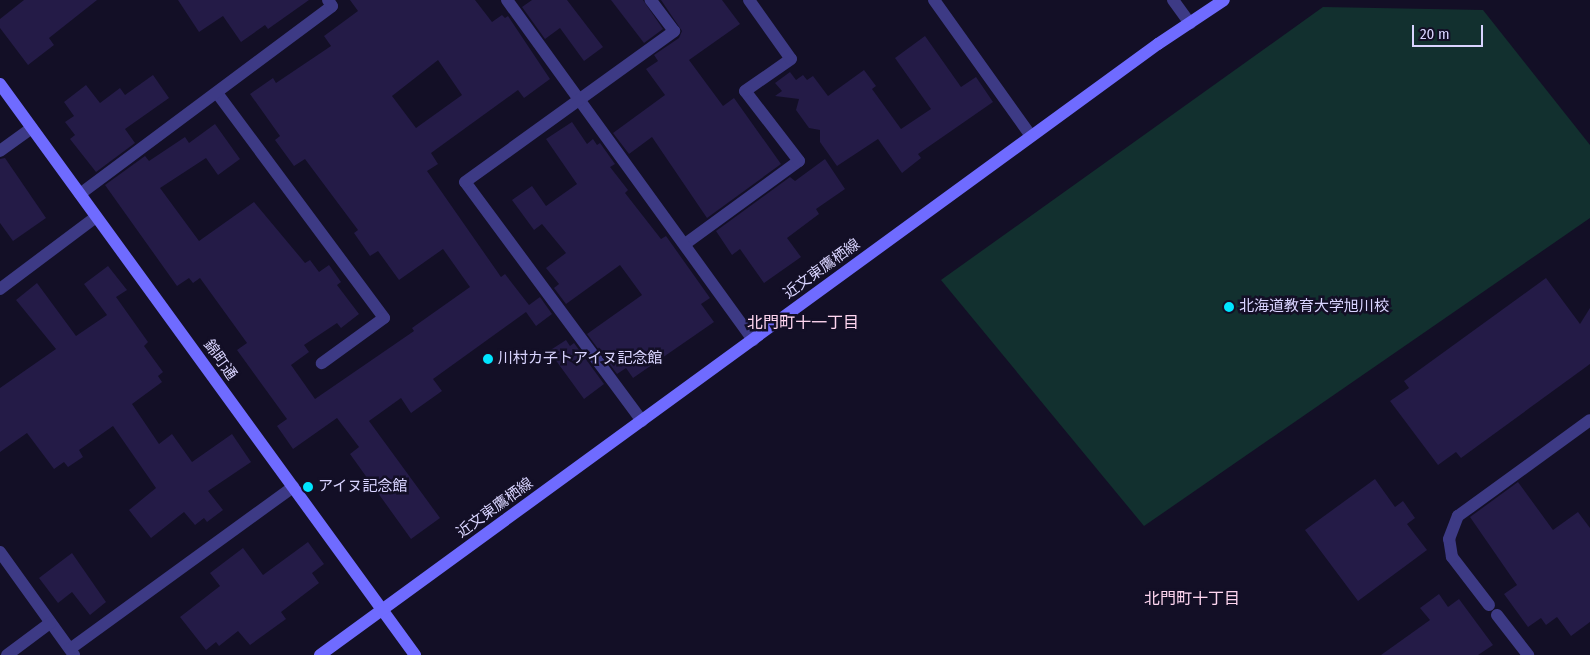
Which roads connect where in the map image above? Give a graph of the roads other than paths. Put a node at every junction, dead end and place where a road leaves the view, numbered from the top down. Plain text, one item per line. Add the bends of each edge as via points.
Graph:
1 (328, 0) edge
2 (507, 0) edge
3 (651, 0) edge
4 (749, 0) edge
5 (934, 0) edge
6 (1173, 0) edge
7 (1224, 0) edge
8 (1190, 23) junction
9 (0, 84) edge
10 (217, 93) junction
11 (581, 97) junction
12 (32, 128) junction
13 (1032, 136) junction
14 (0, 151) edge
15 (80, 194) junction
16 (96, 217) junction
17 (685, 244) junction
18 (0, 289) edge
19 (752, 340) junction
20 (322, 363) dead end
21 (1590, 420) edge
22 (642, 421) junction
23 (293, 487) junction
24 (0, 552) edge
25 (1489, 605) dead end
26 (382, 610) junction
27 (1497, 615) dead end
28 (50, 623) junction
29 (72, 652) edge
30 (7, 655) edge
31 (320, 655) edge
32 (415, 655) edge
33 (1528, 655) edge

1 - 10 street via 332,6
2 - 11 street
3 - 11 street via 674,31
4 - 17 street via 791,59 745,91 799,161
5 - 13 street
6 - 8 street
7 - 8 street, 近文東鷹栖線
8 - 13 street, 近文東鷹栖線
9 - 12 street, 錦町通
10 - 15 street
10 - 20 street via 384,318
11 - 17 street
11 - 22 street via 464,182
12 - 14 street
12 - 15 street, 錦町通
13 - 19 street, 近文東鷹栖線
15 - 16 street, 錦町通
16 - 18 street
16 - 23 street, 錦町通
17 - 19 street
19 - 22 street, 近文東鷹栖線
21 - 25 street via 1458,516 1449,539 1452,557
22 - 26 street, 近文東鷹栖線
23 - 26 street, 錦町通
23 - 29 street
24 - 28 street
26 - 31 street, 近文東鷹栖線
26 - 32 street, 錦町通
27 - 33 street
28 - 29 street
28 - 30 street

